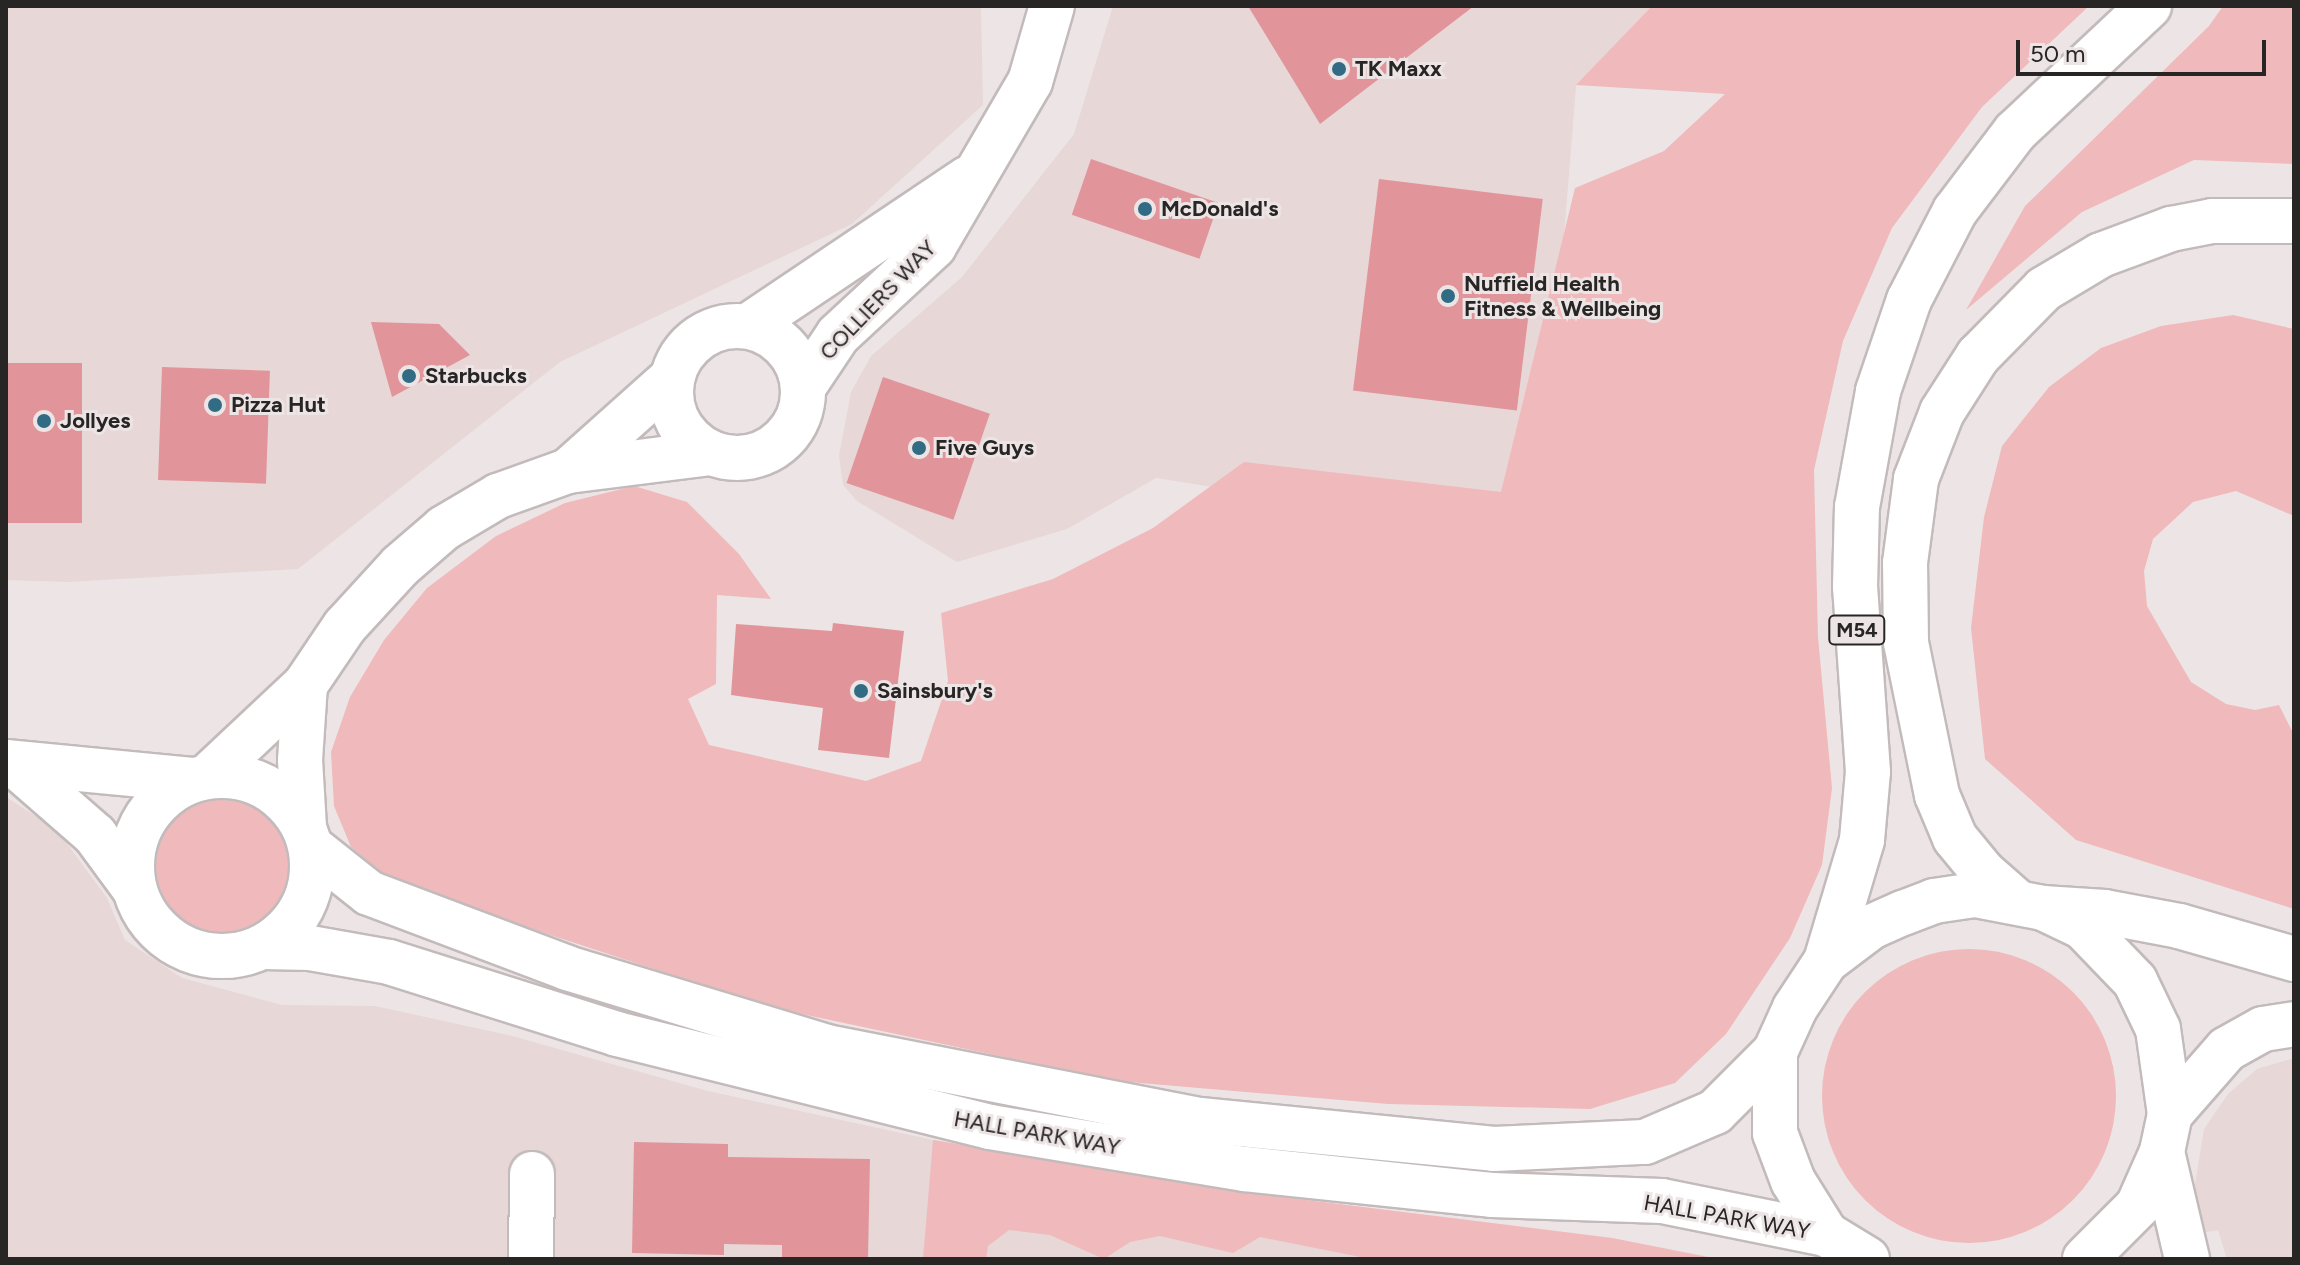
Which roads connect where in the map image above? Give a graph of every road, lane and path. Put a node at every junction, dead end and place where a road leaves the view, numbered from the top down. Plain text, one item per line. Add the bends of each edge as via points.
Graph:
1 (1052, 6) edge
2 (2149, 6) edge
3 (977, 172) junction
4 (2294, 221) edge
5 (748, 326) junction
6 (672, 378) junction
7 (804, 386) junction
8 (711, 453) junction
9 (568, 471) junction
10 (305, 685) junction
11 (11, 764) edge
12 (200, 778) junction
13 (307, 837) junction
14 (134, 888) junction
15 (2030, 904) junction
16 (263, 947) junction
17 (2294, 959) edge
18 (1826, 961) junction
19 (2294, 1024) edge
20 (1775, 1052) junction
21 (2166, 1133) junction
22 (532, 1174) dead end
23 (1845, 1249) edge
24 (531, 1259) edge
25 (2085, 1259) edge
26 (2187, 1259) edge

1 - 3 main road, COLLIERS WAY via 1030,82
2 - 18 main road, M54 via 2015,132 1955,211 1909,300 1878,391 1857,507 1855,574 1866,799 1862,840
3 - 5 main road, COLLIERS WAY
3 - 7 main road, COLLIERS WAY via 934,246 838,335
4 - 15 main road, M54 via 2212,221 2171,229 2101,255 2044,289 1978,356 1942,412 1916,479 1905,563 1906,642 1925,749 1949,824 1983,872
5 - 6 main road, COLLIERS WAY via 722,327 697,338
5 - 7 main road, COLLIERS WAY via 786,347
6 - 8 main road via 679,422
6 - 9 main road, COLLIERS WAY
7 - 8 main road, COLLIERS WAY via 798,419 776,445 753,457
8 - 9 main road, COLLIERS WAY
9 - 10 main road, COLLIERS WAY via 498,496 444,528 345,626
10 - 12 main road, COLLIERS WAY
10 - 13 main road
11 - 12 main road
11 - 14 main road via 95,835
12 - 13 main road via 237,777 264,786 288,803
12 - 14 main road via 168,793 143,823 131,862
13 - 16 main road via 312,876 304,905 287,930
13 - 20 main road, HALL PARK WAY via 369,893 489,941 827,1047 1200,1120 1494,1149 1645,1142 1715,1112
14 - 16 main road via 143,912 176,945 222,957
15 - 17 main road via 2179,926
15 - 18 main road via 1975,895 1934,901 1871,927
15 - 21 main road via 2083,927 2135,981 2158,1029
16 - 23 main road, HALL PARK WAY via 310,948 389,962 632,1038 990,1127 1245,1169 1492,1195 1662,1201
18 - 20 main road via 1795,1008
19 - 21 main road via 2263,1029 2227,1049
20 - 23 main road via 1775,1133 1793,1181
21 - 25 main road via 2138,1206
21 - 26 main road
22 - 24 main road

